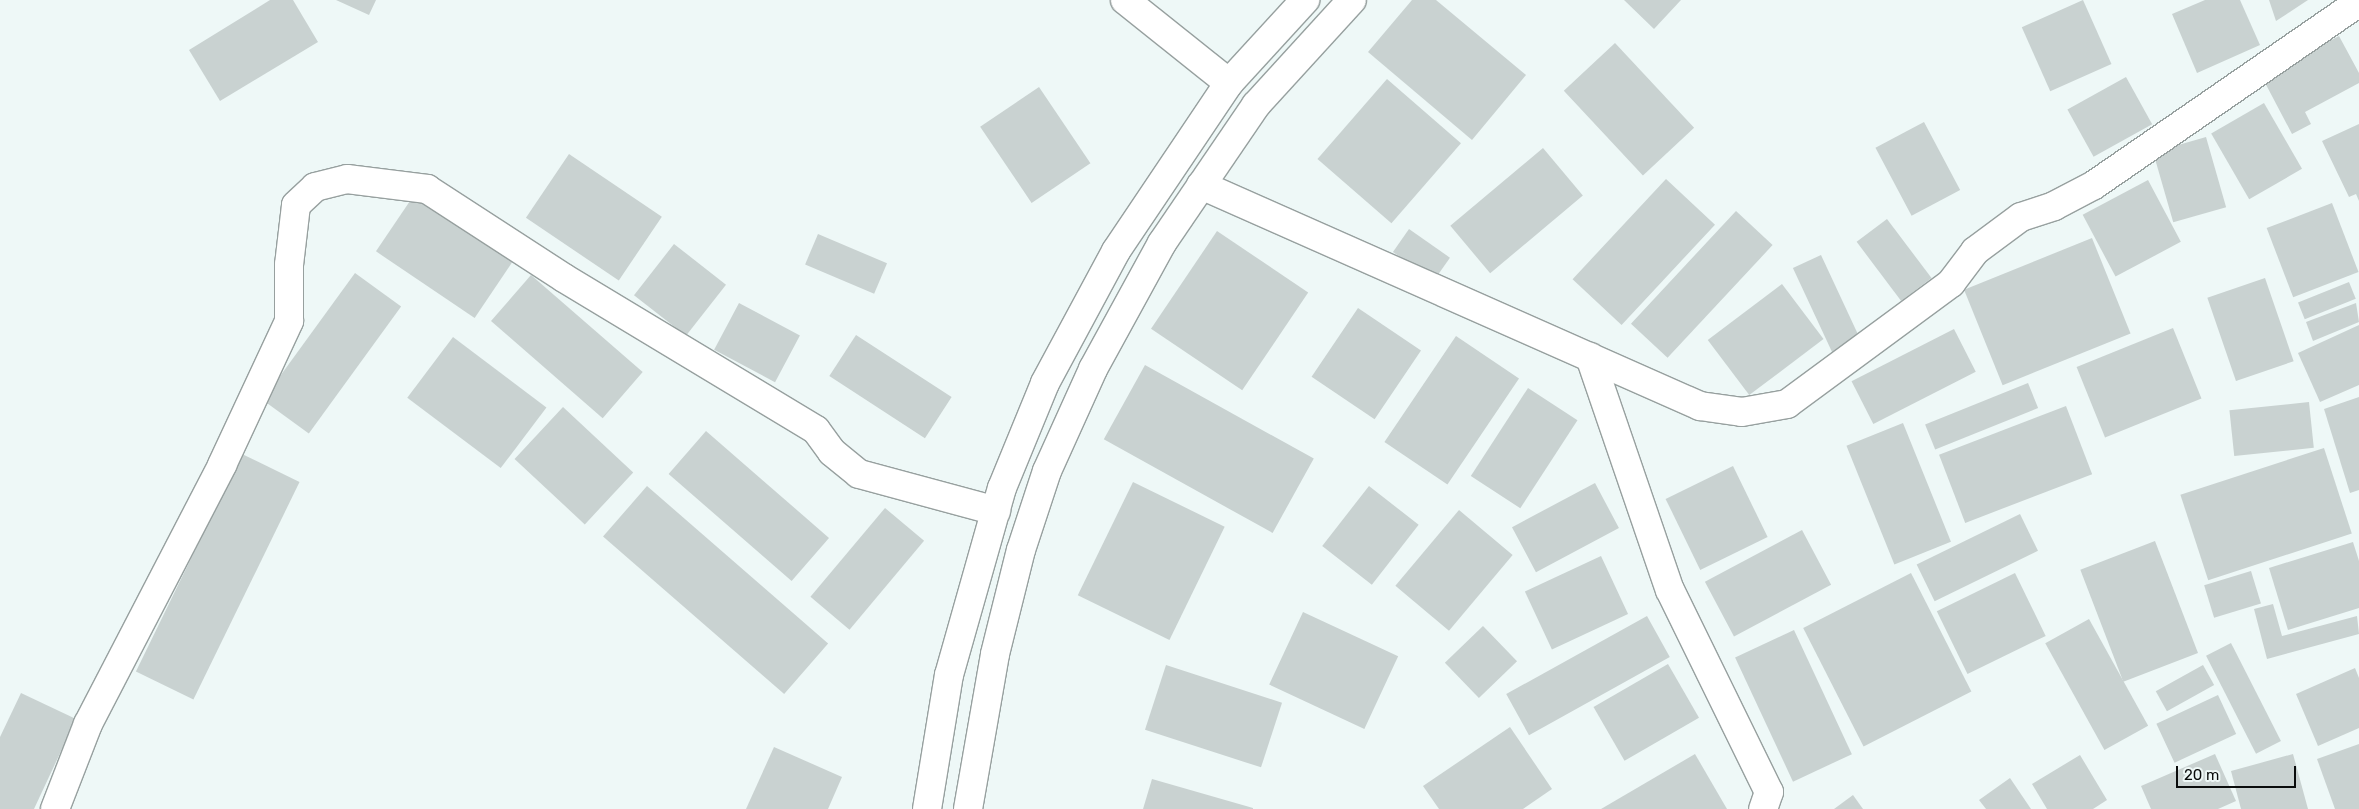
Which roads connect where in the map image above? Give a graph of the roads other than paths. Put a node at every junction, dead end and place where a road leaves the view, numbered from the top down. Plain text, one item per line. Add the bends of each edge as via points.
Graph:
1 (1125, 0) edge
2 (1305, 0) edge
3 (1352, 0) edge
4 (2359, 2) edge
5 (1229, 84) junction
6 (1201, 186) junction
7 (1590, 358) junction
8 (996, 511) junction
9 (55, 809) edge
10 (927, 809) edge
11 (968, 809) edge
12 (1763, 809) edge

1 - 5 street
2 - 5 street
3 - 6 street via 1256,106
4 - 7 street via 2094,185 2054,206 2021,217 1975,252 1951,283 1787,404 1742,412 1700,406
5 - 8 street via 1116,251 1045,383
6 - 7 street
6 - 11 street via 1162,243 1093,369 1047,471 1021,550 995,654
7 - 12 street via 1670,590 1769,792
8 - 9 street via 860,474 832,452 816,430 564,278 427,189 347,180 315,187 296,205 289,265 289,321 222,465 88,724
8 - 10 street via 949,675

